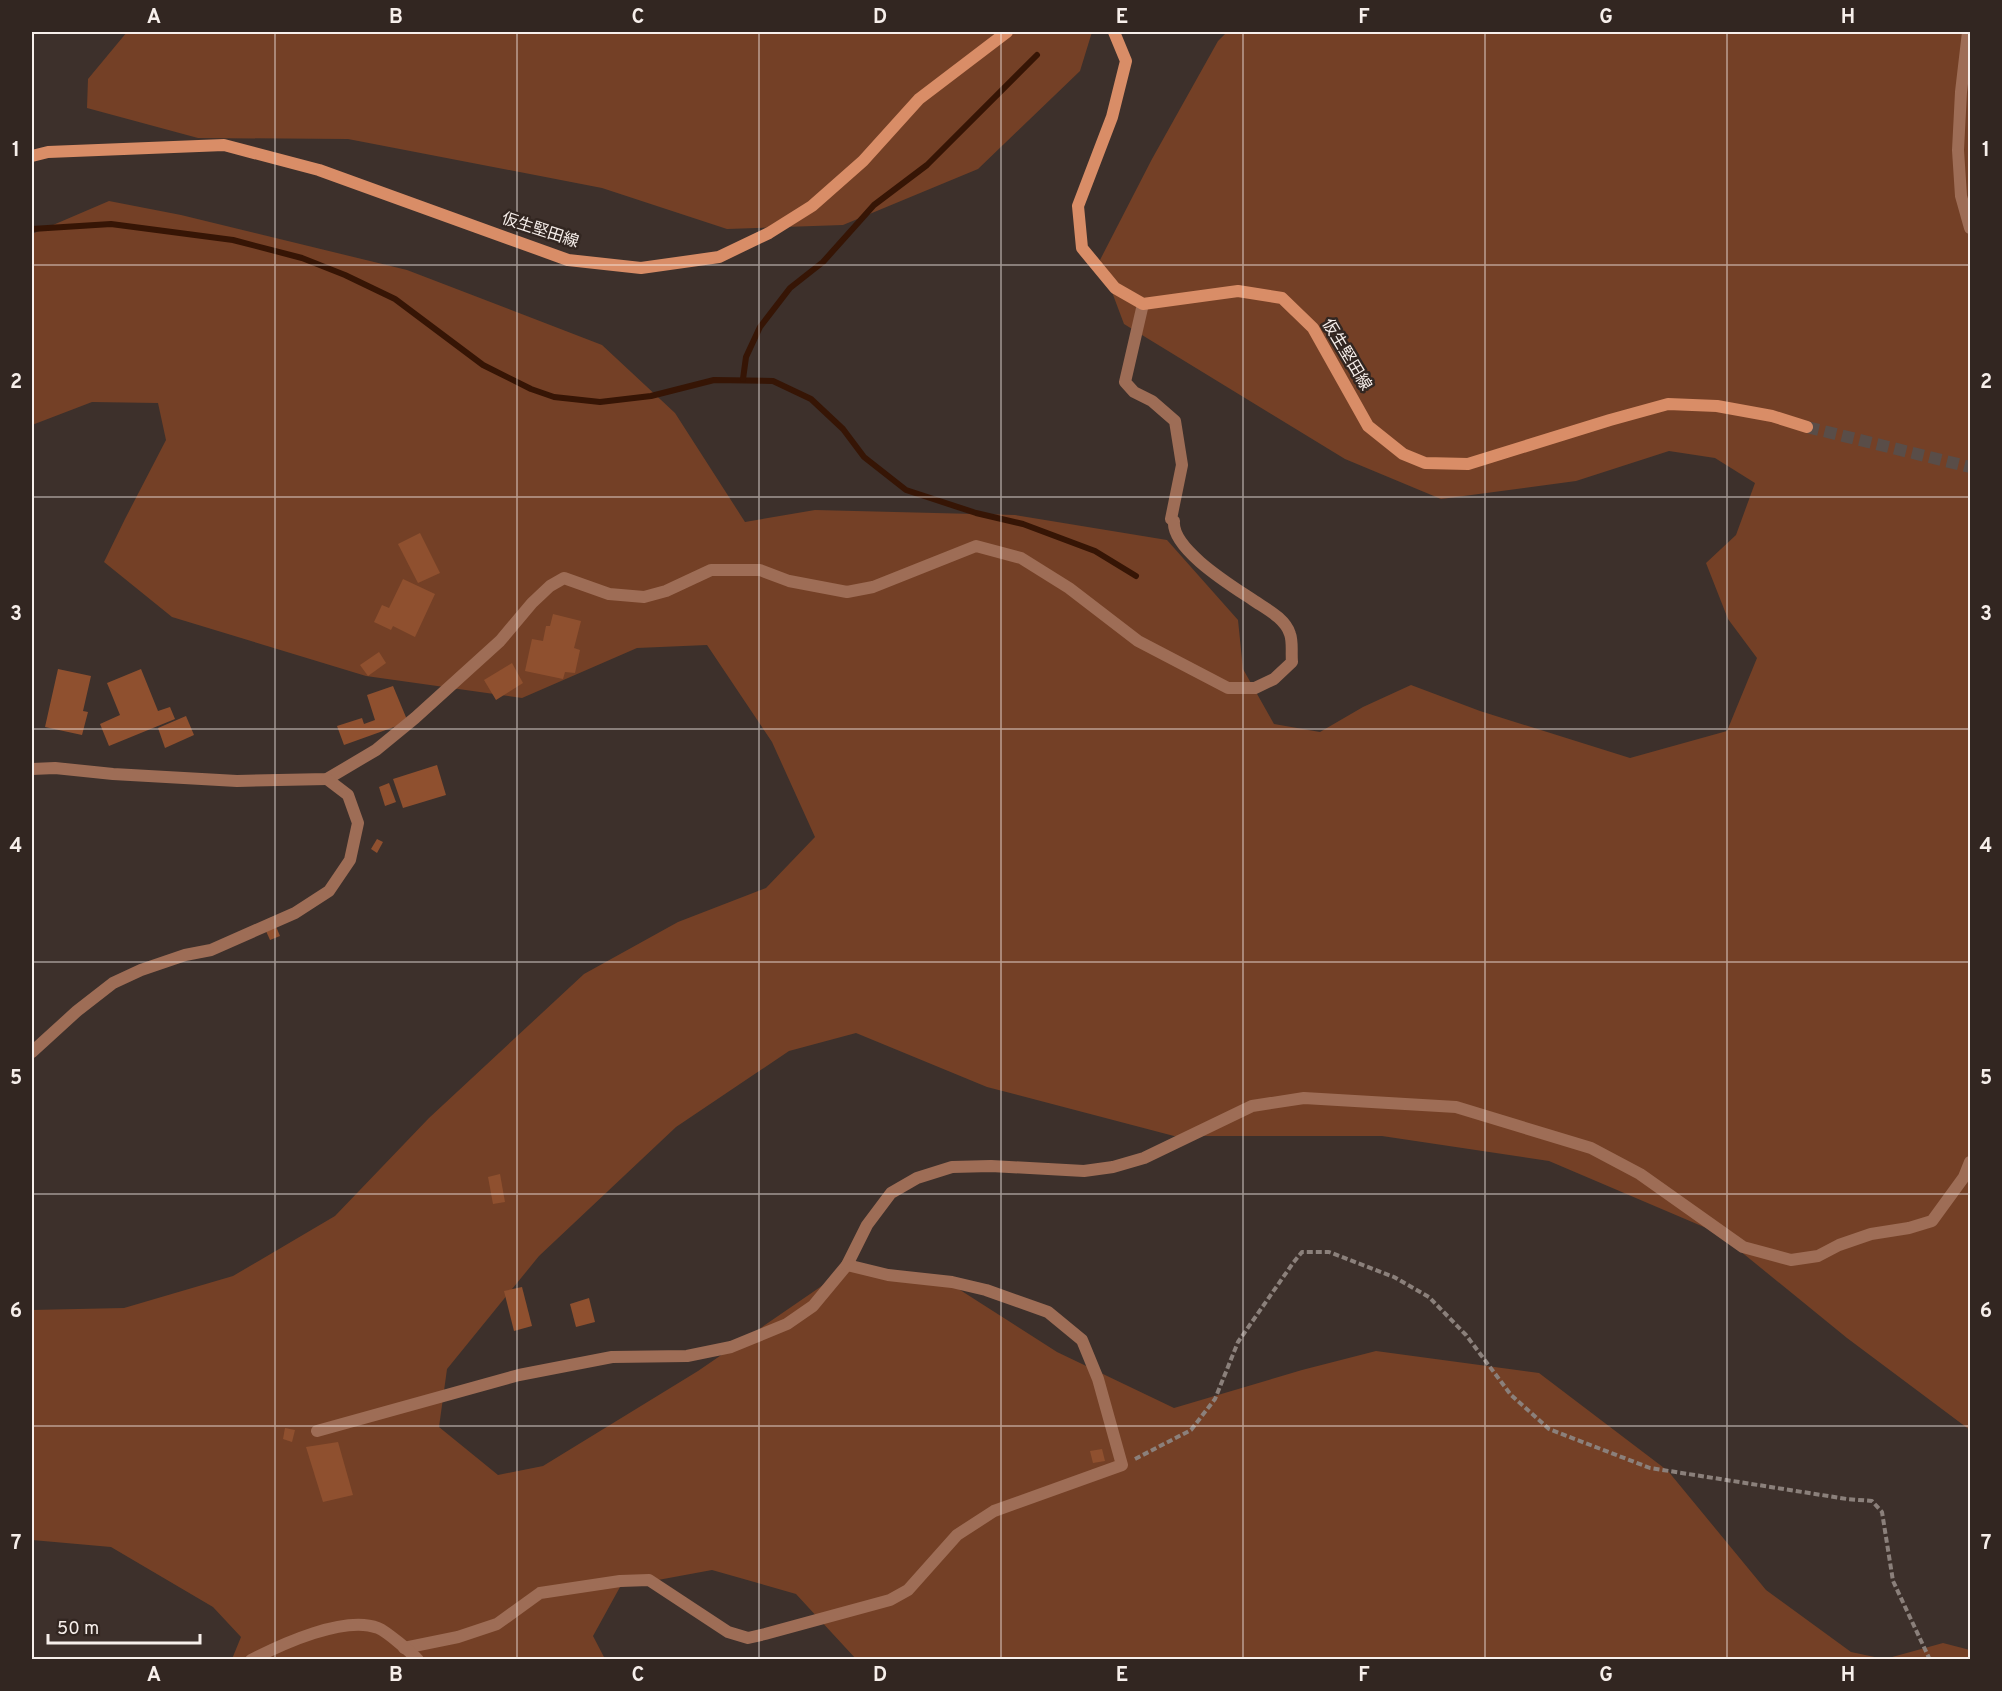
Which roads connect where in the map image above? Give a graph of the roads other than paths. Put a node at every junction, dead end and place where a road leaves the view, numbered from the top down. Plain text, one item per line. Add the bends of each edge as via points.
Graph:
1 (1007, 32) edge
2 (1114, 32) edge
3 (1968, 32) edge
4 (32, 156) edge
5 (1971, 228) edge
6 (1143, 304) junction
7 (1807, 427) tunnel mouth
8 (32, 769) edge
9 (327, 779) junction
10 (32, 1052) edge
11 (1971, 1162) edge
12 (847, 1265) junction
13 (317, 1431) dead end
14 (404, 1648) junction
15 (252, 1659) edge
16 (418, 1659) edge

1 - 4 main road, 仮生堅田線 via 919,99 863,161 812,206 770,234 719,257 641,268 568,260 320,170 224,145 48,152
2 - 6 main road via 1126,61 1112,117 1078,206 1082,248 1115,288
3 - 5 street via 1958,150 1961,196
6 - 7 main road, 仮生堅田線 via 1238,291 1282,298 1313,328 1368,426 1403,454 1425,463 1468,464 1668,404 1717,406
6 - 9 street via 1125,382 1175,422 1182,465 1171,519 1173,528 1185,550 1280,619 1290,634 1292,662 1274,679 1255,688 1228,688 1138,640 1021,558 976,546 873,587 847,592 789,581 760,570 711,570 644,597 609,594 564,578 550,586 500,640 416,718 376,750
8 - 9 street via 237,781
9 - 10 street via 348,795 358,823 350,860 329,891 295,913 211,950 184,955 113,983
11 - 12 street via 1932,1221 1871,1234 1818,1256 1791,1260 1743,1247 1640,1174 1591,1148 1456,1107 1304,1098 1252,1106 1144,1158 1113,1167 1084,1171 952,1167 917,1178 891,1193 867,1225
12 - 13 street via 813,1306 787,1324 731,1347 687,1356 612,1357 519,1375
12 - 14 street via 888,1275 952,1282 1048,1312 1082,1340 1098,1379 1122,1465 994,1511 957,1535 908,1590 890,1600 765,1634 748,1638 728,1632 649,1580 620,1581 540,1593 497,1624
14 - 15 street via 379,1628 349,1624 283,1644
14 - 16 street

